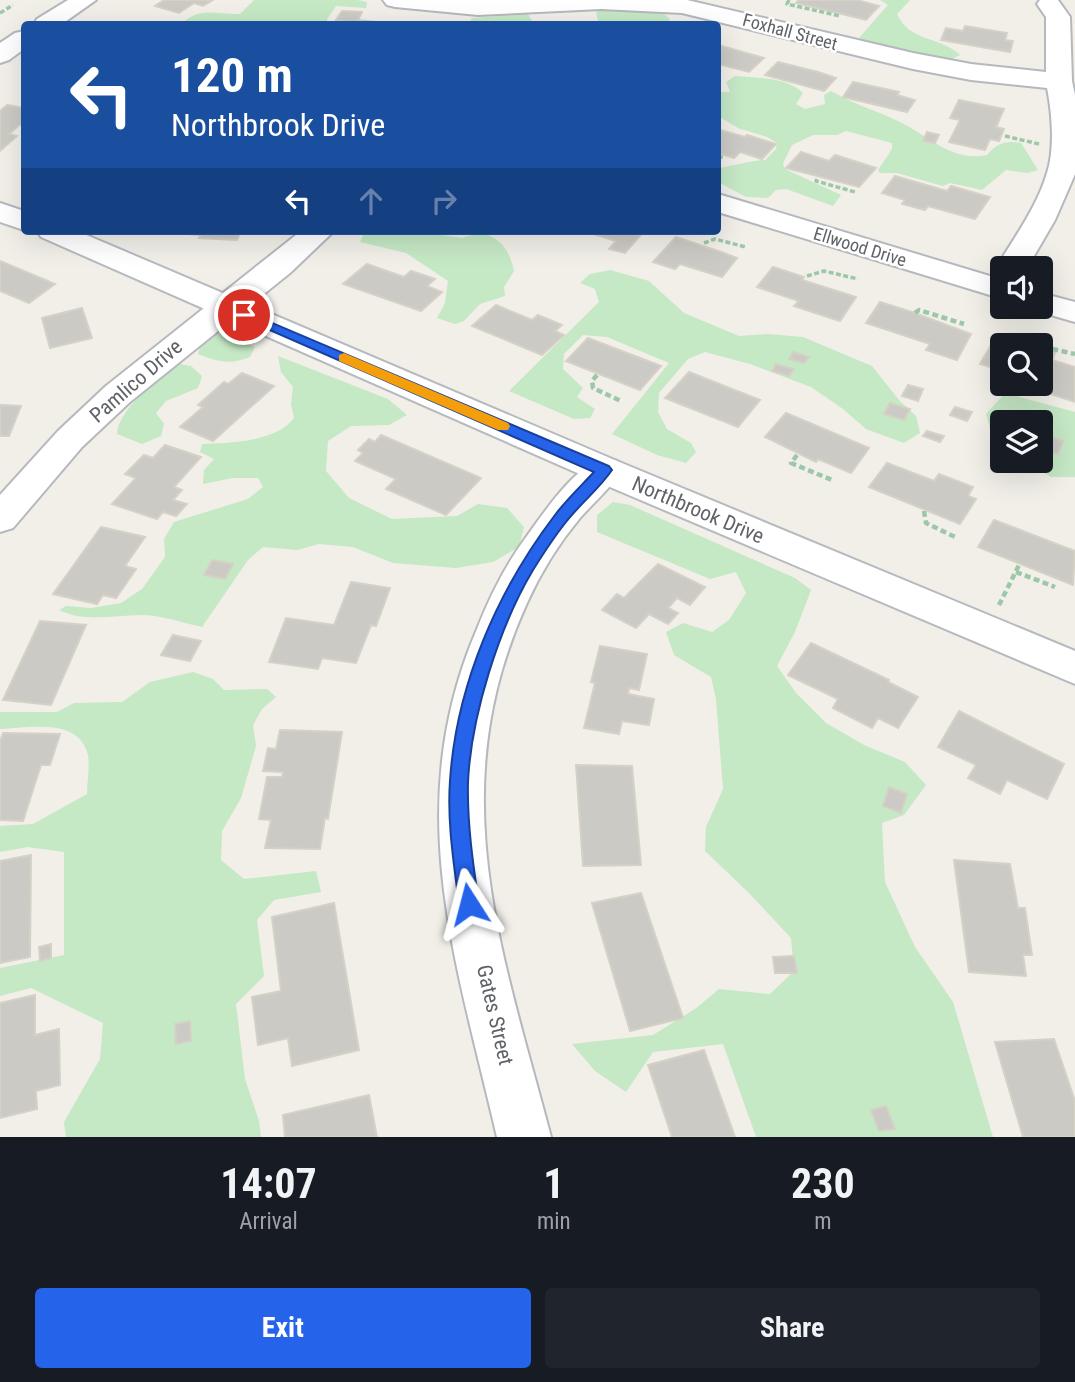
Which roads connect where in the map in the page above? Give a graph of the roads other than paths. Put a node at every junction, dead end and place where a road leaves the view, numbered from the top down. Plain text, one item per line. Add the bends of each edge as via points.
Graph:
1 (84, 0) edge
2 (394, 0) edge
3 (1049, 4) dead end
4 (736, 8) edge
5 (455, 16) edge
6 (51, 21) edge
7 (21, 40) edge
8 (0, 55) edge
9 (1059, 80) junction
10 (721, 204) edge
11 (0, 212) edge
12 (21, 219) edge
13 (61, 235) edge
14 (314, 235) edge
15 (1019, 256) edge
16 (990, 278) edge
17 (1053, 306) edge
18 (226, 307) junction
19 (1075, 312) edge
20 (604, 470) junction
21 (0, 519) edge
22 (1075, 668) edge
23 (524, 1137) edge

1 - 6 street
2 - 5 street, Foxhall Street
3 - 9 street via 1058,17
4 - 5 street, Foxhall Street via 643,2
4 - 9 street, Foxhall Street via 821,41 971,72
7 - 8 street
9 - 15 street via 1066,114 1062,172
10 - 16 street, Ellwood Drive
11 - 12 street
13 - 18 street, Northbrook Drive
14 - 18 street, Pamlico Drive
17 - 19 street
18 - 20 street, Northbrook Drive
18 - 21 street, Pamlico Drive via 70,439
20 - 22 street, Northbrook Drive
20 - 23 street, Gates Street via 545,540 515,587 476,691 459,781 469,904

